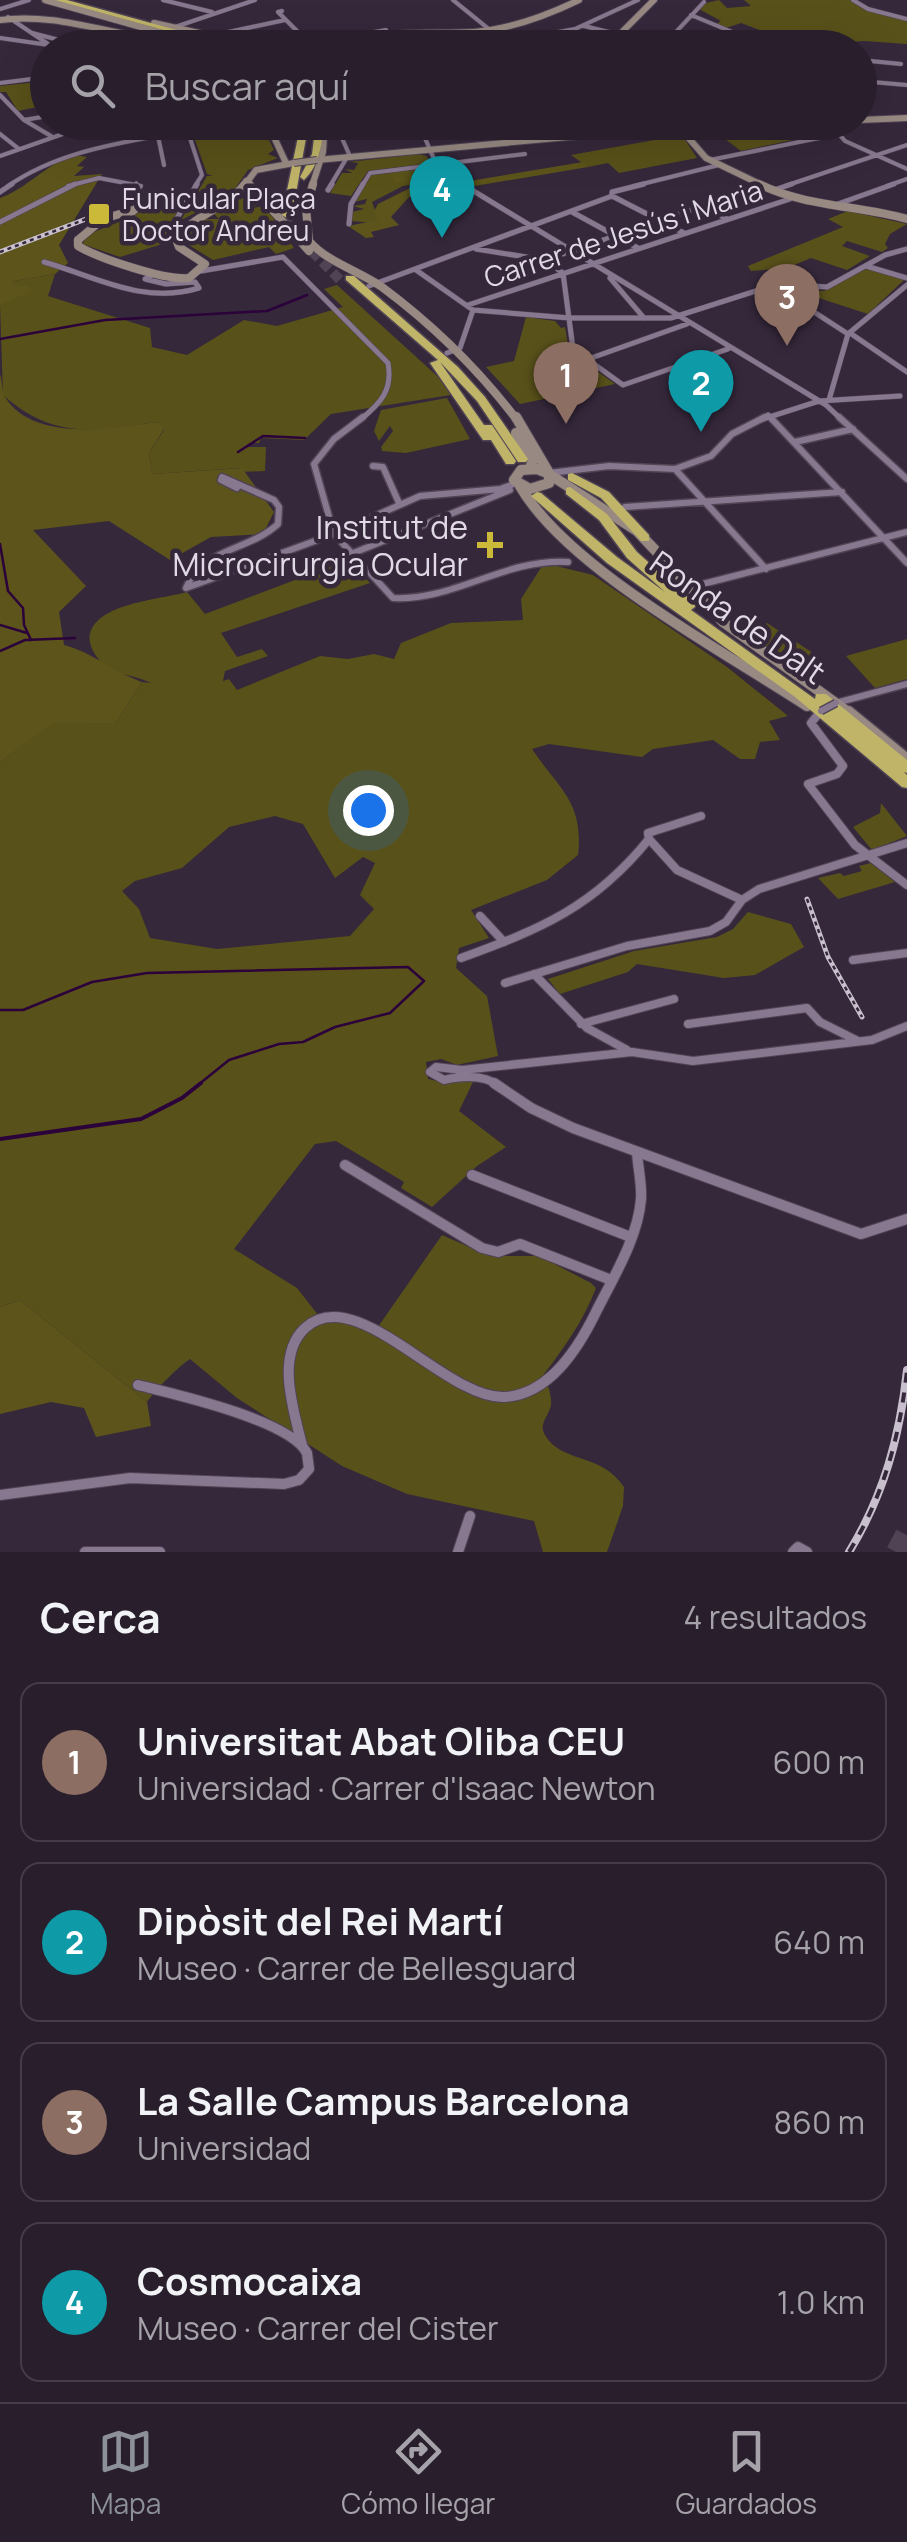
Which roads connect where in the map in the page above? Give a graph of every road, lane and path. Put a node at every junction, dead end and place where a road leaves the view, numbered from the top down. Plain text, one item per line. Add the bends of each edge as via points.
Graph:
1 (29, 0) edge
2 (47, 0) edge
3 (59, 0) edge
4 (68, 0) edge
5 (163, 0) edge
6 (255, 0) edge
7 (453, 0) edge
8 (575, 0) edge
9 (638, 0) edge
10 (651, 0) edge
11 (853, 0) edge
12 (706, 1) edge
13 (0, 9) edge
14 (622, 9) junction
15 (282, 11) dead end
16 (216, 13) junction
17 (691, 16) junction
18 (245, 17) dead end
19 (4, 18) edge
20 (285, 20) junction
21 (907, 20) edge
22 (584, 26) junction
23 (260, 27) junction
24 (175, 28) junction
25 (489, 29) junction
26 (106, 30) edge
27 (165, 30) edge
28 (168, 30) edge
29 (179, 30) edge
30 (240, 30) edge
31 (296, 30) edge
32 (469, 30) edge
33 (564, 30) edge
34 (598, 30) edge
35 (624, 30) edge
36 (678, 30) edge
37 (726, 30) edge
38 (30, 32) edge
39 (0, 38) edge
40 (30, 43) edge
41 (877, 62) edge
42 (901, 64) dead end
43 (30, 80) edge
44 (877, 82) edge
45 (0, 83) edge
46 (907, 85) edge
47 (1, 95) edge
48 (907, 118) edge
49 (30, 119) edge
50 (877, 119) edge
51 (24, 120) junction
52 (30, 124) edge
53 (0, 134) edge
54 (40, 140) edge
55 (139, 140) edge
56 (159, 140) edge
57 (191, 140) edge
58 (276, 140) edge
59 (301, 140) edge
60 (318, 140) edge
61 (325, 140) edge
62 (343, 140) edge
63 (423, 140) edge
64 (530, 140) edge
65 (809, 140) edge
66 (844, 140) edge
67 (511, 142) junction
68 (696, 142) edge
69 (907, 145) edge
70 (19, 149) junction
71 (426, 150) junction
72 (877, 155) junction
73 (0, 156) edge
74 (348, 157) junction
75 (319, 160) junction
76 (710, 160) junction
77 (290, 163) junction
78 (164, 165) dead end
79 (440, 165) junction
80 (719, 165) junction
81 (907, 169) edge
82 (299, 176) junction
83 (907, 179) edge
84 (246, 181) junction
85 (328, 190) dead end
86 (774, 190) junction
87 (0, 192) edge
88 (612, 196) junction
89 (726, 198) dead end
90 (790, 198) junction
91 (146, 200) joint
92 (834, 205) junction
93 (701, 206) junction
94 (572, 212) junction
95 (292, 216) junction
96 (907, 218) edge
97 (728, 219) junction
98 (659, 220) junction
99 (0, 222) edge
100 (349, 224) dead end
101 (532, 228) junction
102 (178, 232) junction
103 (684, 234) junction
104 (614, 236) junction
105 (638, 248) junction
106 (476, 249) junction
107 (571, 250) junction
108 (907, 250) edge
109 (545, 260) junction
110 (44, 262) dead end
111 (592, 264) junction
112 (866, 266) junction
113 (203, 269) junction
114 (416, 270) junction
115 (604, 270) junction
116 (563, 273) junction
117 (152, 275) junction
118 (907, 284) edge
119 (373, 285) junction
120 (774, 286) junction
121 (470, 308) junction
122 (676, 316) junction
123 (570, 318) junction
124 (644, 318) junction
125 (686, 324) junction
126 (849, 334) junction
127 (728, 349) junction
128 (451, 352) junction
129 (594, 356) dead end
130 (435, 363) junction
131 (907, 372) edge
132 (900, 396) dead end
133 (829, 400) junction
134 (818, 401) junction
135 (768, 415) junction
136 (492, 416) junction
137 (853, 429) junction
138 (509, 432) dead end
139 (795, 442) junction
140 (521, 463) junction
141 (373, 466) dead end
142 (674, 469) junction
143 (549, 474) junction
144 (907, 479) edge
145 (518, 484) junction
146 (571, 484) junction
147 (236, 488) dead end
148 (842, 492) junction
149 (399, 503) junction
150 (706, 504) junction
151 (626, 507) dead end
152 (907, 532) edge
153 (334, 534) junction
154 (644, 538) joint
155 (884, 538) junction
156 (352, 554) junction
157 (568, 562) dead end
158 (907, 563) edge
159 (766, 569) junction
160 (691, 587) junction
161 (690, 606) junction
162 (718, 639) junction
163 (907, 684) edge
164 (837, 703) junction
165 (819, 712) junction
166 (905, 758) edge
167 (907, 783) edge
168 (907, 791) edge
169 (702, 816) dead end
170 (648, 836) junction
171 (907, 843) edge
172 (870, 855) junction
173 (907, 884) edge
174 (742, 900) junction
175 (480, 916) dead end
176 (504, 942) junction
177 (907, 953) edge
178 (461, 958) dead end
179 (853, 960) dead end
180 (534, 974) junction
181 (505, 983) dead end
182 (674, 999) dead end
183 (581, 1024) junction
184 (688, 1024) dead end
185 (907, 1026) edge
186 (860, 1042) junction
187 (632, 1052) junction
188 (637, 1153) junction
189 (345, 1165) dead end
190 (472, 1175) dead end
191 (907, 1219) edge
192 (628, 1236) junction
193 (611, 1280) junction
194 (138, 1385) dead end
195 (302, 1445) junction
196 (0, 1495) edge
197 (470, 1516) dead end
198 (85, 1552) edge
199 (160, 1552) edge
200 (458, 1552) edge
201 (794, 1552) edge
202 (808, 1552) edge

1 - 13 street
2 - 27 highway
3 - 28 highway
4 - 24 street
5 - 16 street
6 - 16 street
7 - 25 street
8 - 25 street
9 - 14 street
10 - 14 street
10 - 35 street
11 - 21 street
12 - 17 street
14 - 22 street
15 - 20 street
16 - 24 street
17 - 36 street
17 - 37 street
18 - 23 street
19 - 26 main road via 32,16
19 - 38 street
20 - 23 street
20 - 31 street
22 - 33 street
22 - 34 street
23 - 30 street
24 - 29 street
25 - 32 street
39 - 40 street
41 - 42 street
43 - 45 street
44 - 46 street
47 - 51 street
48 - 50 street
49 - 51 street
51 - 52 street
53 - 70 street
54 - 70 street
55 - 87 street via 64,156
56 - 78 street
57 - 102 street via 202,175 173,225
58 - 77 street
59 - 82 highway
60 - 82 highway
61 - 75 street
62 - 74 street
63 - 71 street
64 - 67 street
65 - 76 street
66 - 72 street
67 - 71 street
67 - 79 street via 526,154
68 - 76 street
69 - 72 street
70 - 73 street
71 - 74 street
71 - 79 street
72 - 81 street
72 - 86 street
74 - 75 street
74 - 85 street
75 - 77 street, bridge
75 - 95 street
76 - 80 street
77 - 84 street via 256,170
79 - 100 street via 370,173 351,204
79 - 101 street
80 - 86 street
80 - 88 street
82 - 95 highway
83 - 92 street
84 - 95 street
84 - 102 street via 237,195
86 - 90 street
88 - 94 street
88 - 98 street
89 - 93 street
90 - 92 street
90 - 97 street, Carrer de Jesús i Maria
91 - 99 street via 142,187 116,176 94,177
91 - 117 street via 78,246
92 - 96 street
93 - 97 street
93 - 98 street
94 - 101 street
94 - 104 street
95 - 119 street via 314,248
95 - 119 street via 304,248
97 - 103 street, Carrer de Jesús i Maria
98 - 103 street
98 - 104 street
101 - 106 street
101 - 107 street
102 - 113 street via 179,247 201,259
103 - 105 street, Carrer de Jesús i Maria
104 - 105 street
104 - 107 street
105 - 111 street, Carrer de Jesús i Maria
106 - 109 street
106 - 114 street
107 - 109 street
107 - 111 street
108 - 112 street
109 - 116 street
110 - 117 street via 137,294 169,296 199,288 195,282 145,279
111 - 115 street
111 - 116 street, Carrer de Jesús i Maria
112 - 118 street
112 - 120 street via 827,287
113 - 117 street via 173,279
113 - 153 street via 284,258 381,354 392,376 376,406 315,460
114 - 119 street
114 - 121 street
115 - 122 street
115 - 124 street
116 - 121 street, Carrer de Jesús i Maria
116 - 123 street
118 - 126 street
119 - 128 street
120 - 122 street
120 - 126 street
121 - 123 street
121 - 128 street via 460,348
122 - 124 street
122 - 125 street
123 - 124 street
123 - 127 street via 572,349 625,385
125 - 127 street
125 - 129 street
126 - 131 street
126 - 133 street
127 - 134 street
128 - 140 street via 533,460
128 - 143 street via 499,395
130 - 136 highway via 345,279 454,369
130 - 140 highway
130 - 145 highway
132 - 133 street
133 - 134 street
134 - 135 street
134 - 137 street
135 - 139 street
135 - 142 street via 703,460
136 - 138 highway
136 - 140 highway
137 - 139 street
137 - 144 street
139 - 148 street
140 - 143 street
140 - 145 street
141 - 149 street via 382,467
142 - 143 street via 609,466
142 - 150 street
143 - 145 street via 545,486
143 - 146 street
145 - 149 street
145 - 156 street
145 - 162 highway via 612,570
145 - 165 street via 530,507 657,610
146 - 154 highway via 602,492
146 - 161 highway via 632,554
147 - 153 street via 222,477 274,500 278,524 265,536 219,553 186,588
148 - 150 street via 782,492
148 - 155 street
149 - 153 street
150 - 151 street
150 - 159 street
152 - 155 street
153 - 156 street
154 - 160 street
155 - 158 street
155 - 159 street
156 - 157 street via 393,598 421,598 531,560
159 - 160 street
160 - 164 street via 730,629
161 - 162 highway, Ronda de Dalt via 543,494 612,560
161 - 166 highway, Ronda de Dalt
162 - 167 highway, Ronda de Dalt via 831,717
163 - 164 street
164 - 165 street, bridge
164 - 166 street
165 - 168 street
165 - 172 street via 811,723 842,761 839,773 808,784
169 - 170 street
170 - 174 street via 678,870
170 - 176 street via 618,878 577,912
171 - 172 street
172 - 173 street
172 - 174 street
174 - 180 street via 710,931 627,946
175 - 176 street
176 - 178 street
177 - 179 street
180 - 181 street
180 - 183 street
182 - 183 street
183 - 187 street
184 - 186 street via 807,1008
185 - 186 street
186 - 187 street via 694,1061
187 - 188 street via 476,1069 436,1066 430,1072 444,1080 490,1080 542,1113
188 - 191 street via 861,1234
188 - 192 street via 642,1203
189 - 193 street via 482,1248 498,1252 520,1244
190 - 192 street
192 - 193 street
193 - 195 street via 572,1356 533,1389 513,1396 472,1392 352,1319 315,1320 291,1354
194 - 195 street via 252,1418
195 - 196 street via 310,1467 293,1483 130,1478
197 - 200 street
198 - 199 street
201 - 202 street via 798,1546

